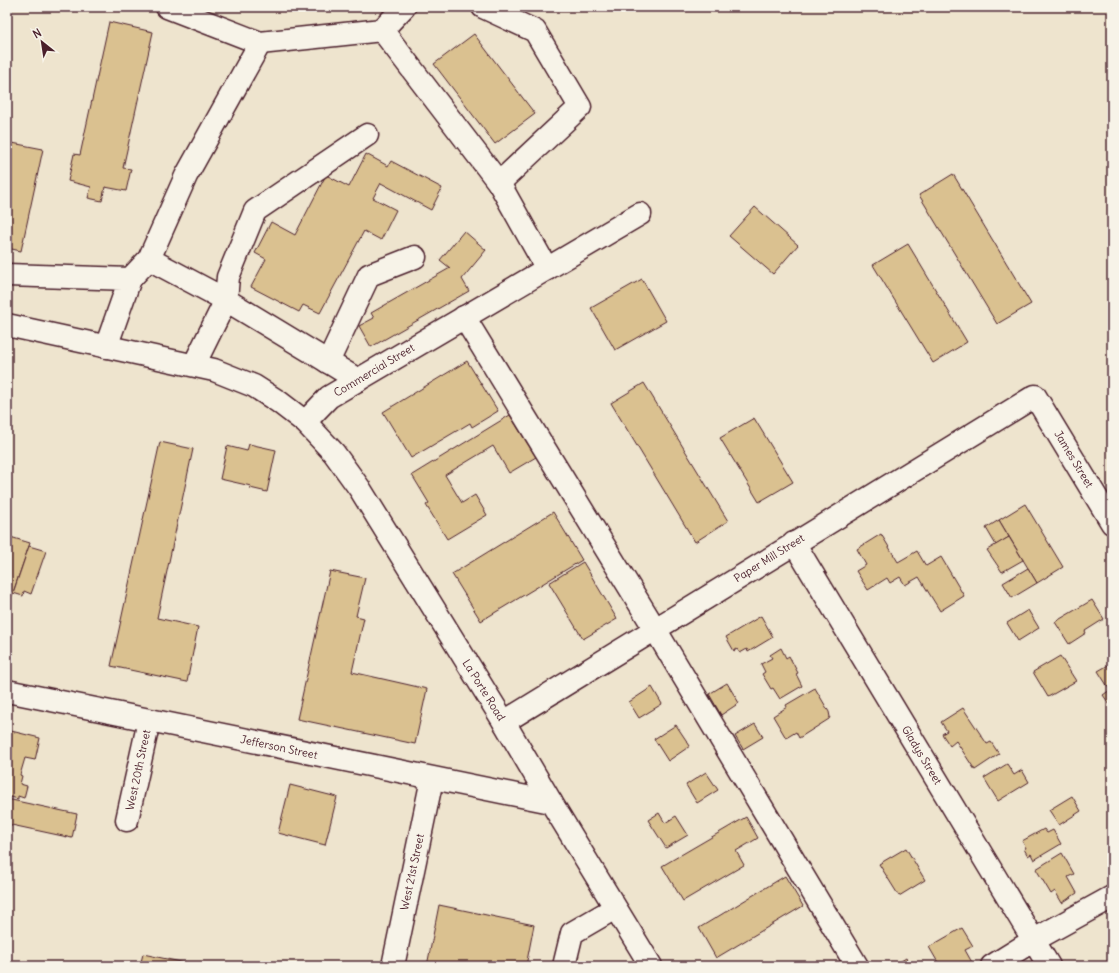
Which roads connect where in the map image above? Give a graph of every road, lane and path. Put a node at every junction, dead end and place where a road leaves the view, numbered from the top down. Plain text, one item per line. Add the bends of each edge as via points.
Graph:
1 (167, 7) edge
2 (404, 7) edge
3 (483, 7) edge
4 (382, 30) junction
5 (260, 43) junction
6 (367, 136) dead end
7 (499, 183) junction
8 (640, 214) dead end
9 (415, 257) dead end
10 (149, 260) junction
11 (547, 268) junction
12 (7, 275) edge
13 (130, 279) junction
14 (226, 300) junction
15 (464, 317) junction
16 (7, 325) edge
17 (106, 347) junction
18 (328, 362) junction
19 (194, 365) junction
20 (358, 380) junction
21 (1035, 396) joint
22 (305, 422) junction
23 (1112, 523) edge
24 (794, 543) junction
25 (655, 629) junction
26 (7, 691) edge
27 (149, 720) junction
28 (504, 722) junction
29 (432, 779) junction
30 (551, 802) junction
31 (127, 820) dead end
32 (1112, 897) edge
33 (616, 908) junction
34 (1034, 940) junction
35 (393, 966) edge
36 (564, 966) edge
37 (651, 966) edge
38 (857, 966) edge
39 (992, 966) edge
40 (1049, 966) edge

1 - 5 street
2 - 4 street
3 - 7 street via 535,31 580,107
4 - 5 street
4 - 7 street
5 - 10 street via 186,176
6 - 14 street via 255,211 228,277
7 - 11 street
8 - 11 street, Commercial Street
9 - 18 street via 369,276
10 - 13 street
10 - 14 street
11 - 15 street, Commercial Street
12 - 13 street
13 - 17 street
14 - 18 street
14 - 19 street
15 - 20 street, Commercial Street
15 - 25 street
16 - 17 street
17 - 19 street
18 - 20 street
19 - 22 street via 254,386
20 - 22 street, Commercial Street via 329,397
21 - 23 street, James Street
21 - 24 street, Paper Mill Street
22 - 28 street, La Porte Road via 334,453 360,489
24 - 25 street, Paper Mill Street
24 - 34 street, Gladys Street
25 - 28 street, Paper Mill Street
25 - 38 street
26 - 27 street, Jefferson Street
27 - 29 street, Jefferson Street
27 - 31 street, West 20th Street
28 - 30 street, La Porte Road
29 - 30 street, Jefferson Street
29 - 35 street, West 21st Street
30 - 33 street, La Porte Road
32 - 34 street
33 - 36 street via 572,933
33 - 37 street, La Porte Road
34 - 39 street
34 - 40 street, Gladys Street

